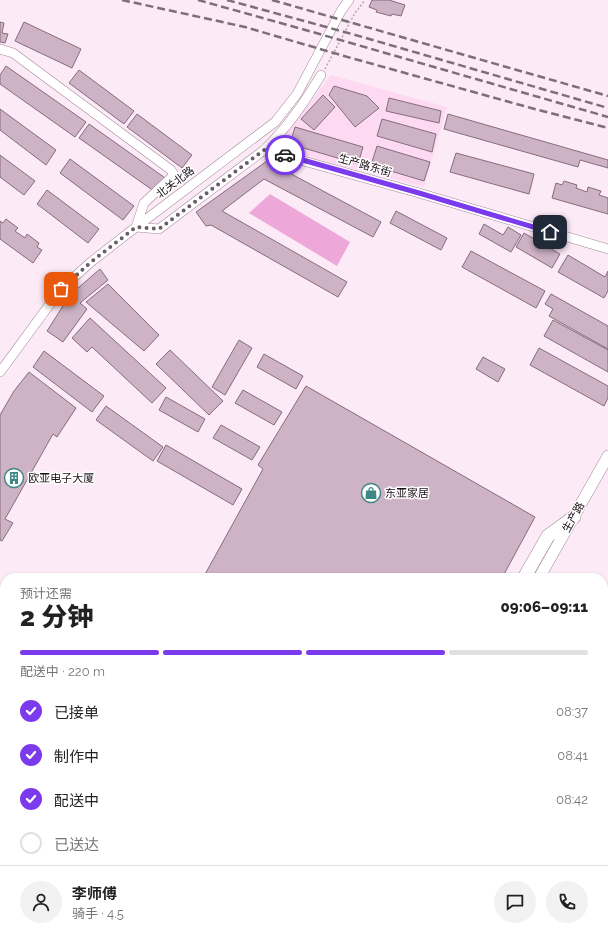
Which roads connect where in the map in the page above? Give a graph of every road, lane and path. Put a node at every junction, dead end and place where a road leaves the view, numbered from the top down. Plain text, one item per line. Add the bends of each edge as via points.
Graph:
1 (349, 0) edge
2 (365, 0) edge
3 (0, 49) edge
4 (321, 75) joint
5 (264, 150) junction
6 (136, 227) junction
7 (608, 249) edge
8 (0, 372) edge
9 (608, 456) edge
10 (574, 517) junction
11 (527, 573) edge
12 (542, 573) edge

1 - 6 street, 北关北路 via 297,94 275,122
2 - 4 path via 355,13
3 - 6 street via 13,52 171,170 174,175 144,203
4 - 5 street via 296,114
5 - 6 street via 159,229
5 - 7 street, 生产路东街
6 - 8 street, 北关北路 via 61,289
9 - 10 main road, 生产路
10 - 11 highway via 548,536
10 - 12 main road, 生产路

